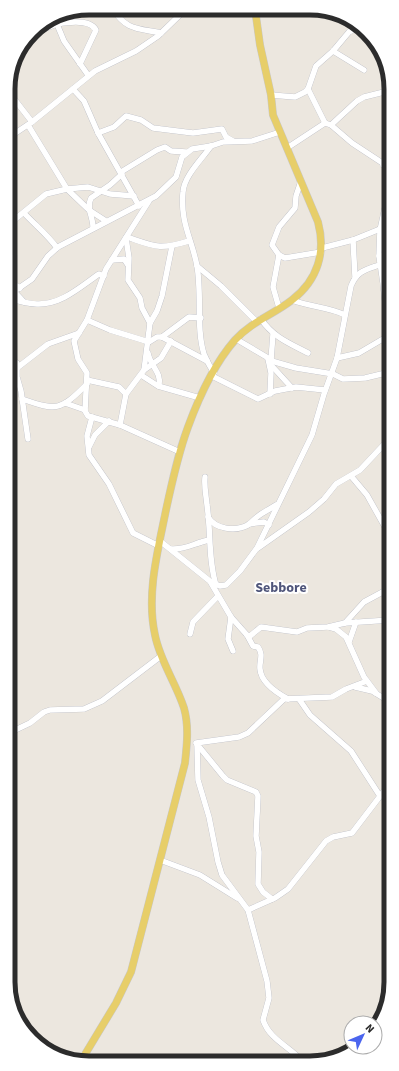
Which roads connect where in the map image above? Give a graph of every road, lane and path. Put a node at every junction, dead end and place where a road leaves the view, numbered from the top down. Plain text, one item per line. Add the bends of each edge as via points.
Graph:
1 (116, 15) edge
2 (180, 15) edge
3 (256, 15) edge
4 (57, 24) junction
5 (49, 27) edge
6 (354, 29) edge
7 (161, 33) junction
8 (332, 51) junction
9 (80, 64) junction
10 (364, 70) dead end
11 (88, 76) junction
12 (73, 89) junction
13 (308, 89) junction
14 (384, 92) edge
15 (271, 95) junction
16 (15, 100) edge
17 (30, 123) junction
18 (328, 124) junction
19 (280, 132) junction
20 (15, 133) edge
21 (98, 133) junction
22 (233, 141) junction
23 (211, 146) junction
24 (287, 148) junction
25 (186, 152) junction
26 (384, 162) edge
27 (383, 165) joint
28 (121, 173) junction
29 (301, 181) junction
30 (67, 189) junction
31 (99, 191) junction
32 (134, 196) junction
33 (149, 201) junction
34 (139, 206) junction
35 (89, 210) junction
36 (384, 212) edge
37 (24, 213) junction
38 (15, 220) edge
39 (106, 221) junction
40 (93, 228) junction
41 (384, 228) edge
42 (380, 230) junction
43 (126, 238) junction
44 (353, 240) junction
45 (189, 241) junction
46 (172, 246) junction
47 (57, 248) junction
48 (322, 250) junction
49 (278, 256) junction
50 (379, 256) junction
51 (384, 256) edge
52 (112, 260) junction
53 (379, 265) junction
54 (197, 266) junction
55 (129, 270) junction
56 (104, 276) junction
57 (355, 277) junction
58 (384, 283) edge
59 (15, 288) edge
60 (15, 290) edge
61 (15, 300) edge
62 (292, 300) junction
63 (24, 302) junction
64 (279, 308) junction
65 (345, 315) junction
66 (201, 318) junction
67 (87, 320) junction
68 (259, 321) junction
69 (150, 323) junction
70 (79, 333) junction
71 (273, 334) junction
72 (162, 338) junction
73 (384, 338) edge
74 (236, 339) junction
75 (171, 341) junction
76 (149, 342) junction
77 (147, 351) junction
78 (308, 353) dead end
79 (337, 358) junction
80 (207, 361) junction
81 (270, 361) junction
82 (15, 362) edge
83 (153, 364) junction
84 (17, 368) junction
85 (384, 373) edge
86 (213, 374) junction
87 (333, 374) junction
88 (143, 375) junction
89 (87, 382) junction
90 (159, 386) junction
91 (292, 388) junction
92 (326, 390) junction
93 (126, 394) junction
94 (270, 394) junction
95 (200, 398) junction
96 (22, 399) junction
97 (66, 403) junction
98 (85, 410) junction
99 (92, 417) junction
100 (109, 421) junction
101 (120, 424) junction
102 (28, 439) dead end
103 (384, 445) edge
104 (89, 447) junction
105 (180, 452) junction
106 (351, 476) junction
107 (205, 477) dead end
108 (276, 505) junction
109 (208, 516) junction
110 (249, 524) junction
111 (269, 525) junction
112 (384, 525) edge
113 (209, 540) junction
114 (160, 543) junction
115 (257, 548) junction
116 (171, 549) junction
117 (213, 584) junction
118 (384, 591) edge
119 (218, 596) junction
120 (231, 617) junction
121 (384, 620) edge
122 (356, 622) junction
123 (345, 623) junction
124 (328, 627) junction
125 (190, 634) dead end
126 (247, 635) junction
127 (349, 642) junction
128 (233, 652) dead end
129 (161, 656) junction
130 (367, 681) junction
131 (354, 686) junction
132 (376, 693) junction
133 (384, 698) edge
134 (288, 699) junction
135 (299, 699) junction
136 (15, 730) edge
137 (187, 744) junction
138 (196, 744) junction
139 (384, 788) edge
140 (380, 796) junction
141 (160, 860) junction
142 (272, 899) junction
143 (240, 900) junction
144 (248, 910) junction
145 (84, 1056) edge
146 (297, 1056) edge

1 - 7 street via 120,21 130,27
2 - 7 street
3 - 15 main road
4 - 5 street
4 - 9 street via 64,41
4 - 9 street via 84,23 96,28
6 - 8 street
7 - 11 street via 136,51
8 - 10 street
8 - 13 street via 316,66
9 - 11 street
11 - 12 street
12 - 17 street
12 - 21 street via 84,101
13 - 15 street via 295,97
13 - 18 street
14 - 18 street via 357,101
15 - 19 main road via 273,115
16 - 17 street
17 - 20 street
17 - 30 street
18 - 24 street
18 - 27 street
19 - 22 street via 252,141
19 - 24 main road
21 - 22 street via 114,126 126,116 141,120 153,128 194,133 222,130 226,137
21 - 28 street
22 - 23 street
23 - 25 street
23 - 45 street via 184,185 183,222
24 - 29 main road
25 - 28 street via 171,151 165,147
25 - 33 street via 176,177
26 - 27 street
28 - 31 street via 110,185
28 - 32 street
29 - 48 main road via 318,222
29 - 49 street via 295,208 279,227 272,245
30 - 31 street via 88,186
30 - 35 street
30 - 37 street via 46,194
31 - 32 street
31 - 35 street via 91,198
32 - 34 street
33 - 34 street
33 - 43 street
34 - 39 street
35 - 39 street
35 - 40 street via 93,218
36 - 42 street
37 - 38 street
37 - 47 street via 41,232 49,236
39 - 40 street
40 - 47 street
41 - 42 street
42 - 44 street
42 - 50 street
43 - 46 street via 157,247
43 - 52 street
43 - 55 street
44 - 48 street
44 - 57 street
45 - 46 street
45 - 54 street
46 - 69 street via 158,311
47 - 59 street via 48,256 38,273
48 - 49 street via 288,258
48 - 62 main road via 310,281
49 - 64 street via 273,287
50 - 51 street
50 - 53 street
52 - 55 street via 124,259
52 - 56 street
53 - 57 street via 364,270
53 - 58 street
54 - 66 street
54 - 68 street
55 - 69 street via 129,281 140,298
56 - 63 street via 99,274 69,295 57,300 38,304
56 - 67 street
57 - 65 street
60 - 63 street
61 - 63 street
62 - 64 main road
62 - 65 street via 318,308 336,310
64 - 68 main road
65 - 79 street
66 - 72 street via 189,317
66 - 80 street via 200,334
67 - 70 street
67 - 76 street
68 - 71 street
68 - 74 main road
69 - 76 street
70 - 84 street via 48,344
70 - 89 street via 74,342 78,359 87,373
71 - 78 street
71 - 81 street
72 - 75 street
72 - 76 street
73 - 79 street via 359,353
74 - 81 street
74 - 86 main road
75 - 80 street
75 - 83 street via 166,352
76 - 77 street
77 - 83 street
77 - 88 street
79 - 87 street
80 - 86 street
81 - 87 street
81 - 91 street
81 - 94 street
82 - 84 street
83 - 88 street
83 - 90 street via 159,376
84 - 96 street
85 - 87 street via 343,380
86 - 94 street via 258,399
86 - 95 main road
87 - 92 street
88 - 90 street
88 - 93 street
89 - 93 street via 119,387
89 - 97 street
89 - 98 street
90 - 95 street
91 - 92 street
91 - 94 street
92 - 108 street via 312,435
93 - 101 street
95 - 105 main road
96 - 97 street via 50,408
96 - 102 street
97 - 98 street
98 - 99 street
99 - 100 street
99 - 104 street via 87,436
100 - 101 street
100 - 104 street via 95,435
101 - 105 street
103 - 106 street via 368,463
104 - 114 street via 89,454 108,484 133,533
105 - 114 main road
106 - 112 street via 367,495
106 - 115 street via 332,487 324,499 299,520
107 - 109 street via 204,492
108 - 110 street
108 - 111 street
109 - 110 street via 212,522 224,528
109 - 113 street
110 - 111 street via 264,522
111 - 115 street
113 - 116 street via 193,544 184,550
113 - 117 street
114 - 116 street
114 - 129 main road via 152,586 151,612
115 - 117 street via 231,582 226,585
116 - 117 street
117 - 119 street
118 - 123 street via 364,602
119 - 120 street
119 - 125 street via 193,622
120 - 126 street
120 - 128 street via 228,639
121 - 122 street
122 - 123 street
122 - 127 street
123 - 124 street
124 - 126 street via 307,628 296,632 261,627 250,636
124 - 127 street via 342,634
126 - 134 street via 253,646 260,650 260,671 266,682
127 - 130 street
129 - 136 street via 102,701 84,709 44,712
129 - 137 main road via 184,708
130 - 131 street
130 - 132 street
131 - 132 street
131 - 135 street via 332,696
132 - 133 street
134 - 135 street
134 - 138 street via 278,703 248,733 239,737
135 - 140 street via 310,715 350,751
137 - 138 street
137 - 141 main road
138 - 142 street via 222,776 256,792 258,796 258,884 266,896
138 - 143 street via 198,780 218,862 222,874
139 - 140 street
140 - 142 street via 352,833 326,841 288,888
141 - 143 street via 210,880
141 - 145 main road via 131,972 116,1003
142 - 144 street
143 - 144 street
144 - 146 street via 268,981 269,998 263,1016 265,1026 271,1036

